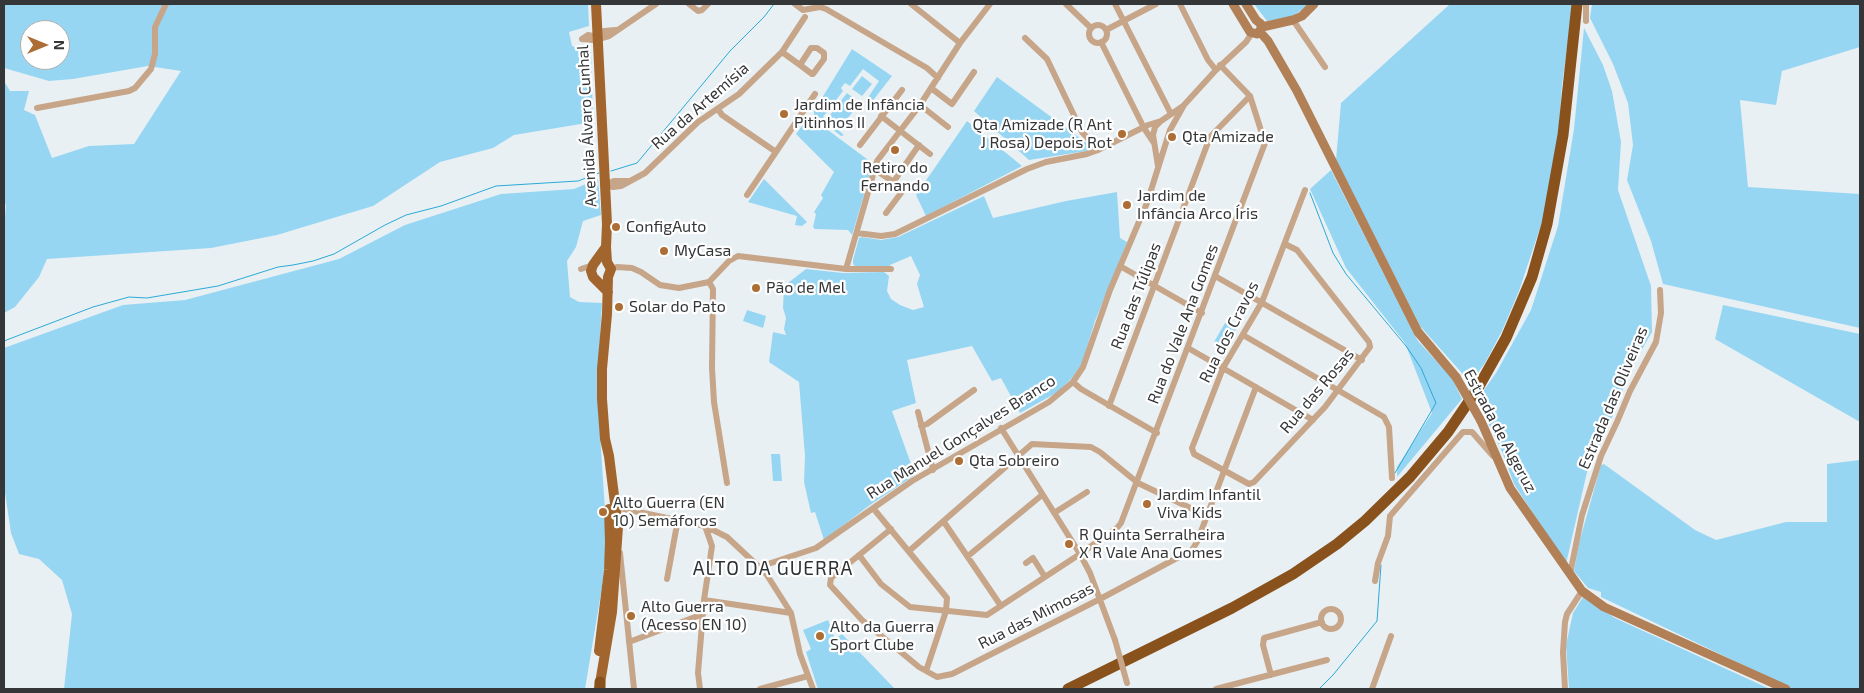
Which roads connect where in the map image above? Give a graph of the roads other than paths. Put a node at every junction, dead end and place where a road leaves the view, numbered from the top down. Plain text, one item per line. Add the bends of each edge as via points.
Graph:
1 (166, 4) edge
2 (596, 4) edge
3 (656, 4) edge
4 (689, 4) edge
5 (708, 4) edge
6 (795, 4) edge
7 (911, 4) edge
8 (990, 4) edge
9 (1066, 4) edge
10 (1116, 4) edge
11 (1156, 4) edge
12 (1180, 4) edge
13 (1233, 4) edge
14 (1246, 4) edge
15 (1314, 4) edge
16 (1577, 4) edge
17 (1586, 4) edge
18 (805, 17) dead end
19 (1124, 20) junction
20 (1293, 20) junction
21 (1586, 21) dead end
22 (1091, 28) junction
23 (1256, 29) junction
24 (1106, 30) junction
25 (598, 37) junction
26 (1025, 38) dead end
27 (1101, 42) junction
28 (960, 43) junction
29 (782, 52) junction
30 (800, 65) dead end
31 (1325, 67) dead end
32 (1218, 68) junction
33 (974, 72) dead end
34 (938, 78) junction
35 (931, 88) junction
36 (902, 90) dead end
37 (815, 94) dead end
38 (1250, 96) junction
39 (920, 105) junction
40 (1184, 105) junction
41 (37, 108) dead end
42 (718, 109) junction
43 (1171, 114) junction
44 (881, 116) junction
45 (1161, 122) junction
46 (948, 127) dead end
47 (1144, 128) junction
48 (1170, 130) junction
49 (900, 131) junction
50 (1166, 142) junction
51 (1154, 143) junction
52 (860, 145) dead end
53 (919, 145) junction
54 (1098, 150) junction
55 (776, 152) junction
56 (930, 154) dead end
57 (874, 168) junction
58 (1158, 168) junction
59 (894, 181) junction
60 (605, 184) junction
61 (1305, 190) dead end
62 (747, 195) dead end
63 (886, 213) dead end
64 (857, 233) junction
65 (1285, 244) junction
66 (606, 247) junction
67 (1120, 266) junction
68 (609, 269) junction
69 (846, 269) junction
70 (891, 269) dead end
71 (594, 270) junction
72 (1216, 276) junction
73 (709, 282) junction
74 (1154, 286) junction
75 (1660, 290) dead end
76 (608, 292) junction
77 (1262, 302) junction
78 (1202, 313) junction
79 (1243, 335) junction
80 (1188, 348) junction
81 (1362, 360) junction
82 (1224, 368) junction
83 (1073, 382) junction
84 (1256, 387) junction
85 (974, 390) dead end
86 (1338, 390) junction
87 (1109, 406) junction
88 (918, 412) dead end
89 (1313, 420) junction
90 (921, 426) junction
91 (1001, 428) junction
92 (1157, 433) junction
93 (606, 445) junction
94 (1018, 456) junction
95 (1498, 456) junction
96 (933, 470) junction
97 (1224, 471) junction
98 (1392, 478) dead end
99 (1138, 482) junction
100 (727, 483) dead end
101 (1087, 492) dead end
102 (1042, 494) junction
103 (615, 507) junction
104 (873, 508) junction
105 (1054, 513) junction
106 (1207, 516) junction
107 (678, 519) junction
108 (944, 522) junction
109 (705, 526) junction
110 (618, 527) junction
111 (891, 529) junction
112 (909, 551) junction
113 (1080, 554) junction
114 (859, 555) junction
115 (968, 556) junction
116 (1026, 563) dead end
117 (765, 565) junction
118 (757, 566) junction
119 (765, 572) junction
120 (1570, 574) junction
121 (1045, 577) junction
122 (667, 579) dead end
123 (1375, 581) dead end
124 (1582, 591) junction
125 (1100, 599) junction
126 (704, 600) junction
127 (1001, 606) junction
128 (946, 611) junction
129 (791, 612) junction
130 (703, 614) junction
131 (1322, 622) dead end
132 (1391, 636) dead end
133 (629, 642) junction
134 (1327, 660) dead end
135 (926, 671) junction
136 (1271, 675) junction
137 (808, 676) junction
138 (699, 686) edge
139 (1128, 686) edge
140 (598, 687) edge
141 (634, 689) edge
142 (760, 689) edge
143 (813, 689) edge
144 (1068, 689) edge
145 (1216, 689) edge
146 (1372, 689) edge
147 (1565, 689) edge
148 (1786, 689) edge

1 - 41 street via 154,27 155,54 151,69 135,88
2 - 25 main road, Avenida Álvaro Cunhal
3 - 25 street via 609,36
4 - 5 street via 698,12
6 - 34 street via 804,10 826,10 927,68
7 - 28 street
8 - 28 street
9 - 22 street
10 - 19 street
11 - 19 street
12 - 32 street, Rua do Vale Ana Gomes via 1208,60
13 - 23 main road via 1241,19
14 - 23 main road, Estrada de Algeruz
15 - 20 main road
16 - 144 highway via 1563,135 1548,224 1532,276 1506,338 1448,432 1410,478 1378,509 1293,574 1232,608
17 - 21 street
18 - 29 street, Rua da Artemísia
19 - 24 street
19 - 43 street
20 - 23 main road
20 - 31 street
22 - 24 street via 1101,25
22 - 27 street via 1090,38
23 - 32 street, Rua Manuel Gonçalves Branco
23 - 95 main road, Estrada de Algeruz, bridge via 1268,41 1297,91 1418,332 1456,377
24 - 27 street via 1106,37
25 - 60 main road, Avenida Álvaro Cunhal
26 - 54 street via 1047,59 1082,132
27 - 47 street
28 - 34 street
29 - 30 street
29 - 42 street, Rua da Artemísia via 739,94
32 - 38 street, Rua do Vale Ana Gomes
32 - 40 street, Rua Manuel Gonçalves Branco
33 - 35 street via 952,104
34 - 35 street
35 - 39 street
36 - 44 street
37 - 55 street
38 - 72 street, Rua do Vale Ana Gomes via 1265,143
38 - 74 street, Rua das Túlipas via 1210,138
39 - 46 street
39 - 49 street
40 - 43 street, Rua Manuel Gonçalves Branco
40 - 48 street, Rua Manuel Gonçalves Branco
42 - 55 street via 722,116
42 - 60 street, Rua da Artemísia via 698,122 645,173 621,186
43 - 45 street, Rua Manuel Gonçalves Branco
44 - 49 street
44 - 52 street
45 - 47 street
45 - 48 street via 1169,124
45 - 51 street, Rua Manuel Gonçalves Branco via 1154,130
47 - 51 street
47 - 54 street
48 - 50 street, Rua Manuel Gonçalves Branco
49 - 53 street
49 - 57 street
50 - 51 street via 1162,146
50 - 58 street, Rua Manuel Gonçalves Branco
51 - 58 street, Rua Manuel Gonçalves Branco
53 - 56 street
53 - 59 street
54 - 64 street via 1027,169 895,234
55 - 62 street
57 - 59 street
57 - 64 street
58 - 67 street, Rua Manuel Gonçalves Branco
59 - 63 street via 904,189
60 - 66 main road, Avenida Álvaro Cunhal
61 - 65 street, Rua dos Cravos
64 - 69 street
65 - 77 street, Rua dos Cravos
65 - 81 street, Rua das Rosas via 1297,250 1369,342 1370,347
66 - 68 main road, Avenida Álvaro Cunhal
66 - 71 main road
67 - 74 street
67 - 83 street, Rua Manuel Gonçalves Branco via 1083,367
68 - 71 main road via 600,260
68 - 71 main road via 601,280
68 - 73 street via 632,268 670,288
68 - 76 main road, Avenida Álvaro Cunhal
69 - 70 street
69 - 73 street via 738,256
71 - 76 main road
72 - 77 street
72 - 78 street, Rua do Vale Ana Gomes
73 - 100 street via 713,289 714,402
74 - 78 street
74 - 87 street, Rua das Túlipas
75 - 120 street, Estrada das Oliveiras via 1661,313 1656,342 1601,456 1582,516
76 - 93 main road, Avenida Álvaro Cunhal via 602,386
77 - 79 street, Rua dos Cravos
77 - 81 street
78 - 80 street, Rua do Vale Ana Gomes
79 - 82 street, Rua dos Cravos
79 - 86 street
80 - 82 street
80 - 92 street, Rua do Vale Ana Gomes
81 - 86 street, Rua das Rosas
82 - 84 street
82 - 97 street, Rua dos Cravos via 1192,448 1194,454
83 - 87 street
83 - 91 street, Rua Manuel Gonçalves Branco via 1049,402
84 - 89 street
84 - 97 street, Rua das Mimosas
85 - 90 street
86 - 89 street, Rua das Rosas
86 - 98 street via 1386,420
87 - 92 street
88 - 90 street
89 - 97 street, Rua das Rosas via 1254,482 1246,483
90 - 96 street
91 - 94 street
91 - 96 street, Rua Manuel Gonçalves Branco
92 - 99 street, Rua do Vale Ana Gomes
93 - 103 main road, Avenida Álvaro Cunhal
93 - 140 main road, Avenida Álvaro Cunhal via 610,542
94 - 99 street via 1032,444 1086,446 1100,452
94 - 102 street
94 - 108 street
95 - 120 main road, Estrada de Algeruz via 1510,488
95 - 123 street via 1493,456 1472,432 1463,432 1390,516 1388,536
96 - 104 street, Rua Manuel Gonçalves Branco
97 - 106 street, Rua das Mimosas
99 - 106 street
99 - 113 street, Rua do Vale Ana Gomes via 1120,526
101 - 105 street
102 - 105 street
102 - 115 street
103 - 107 street
103 - 110 main road, Avenida Álvaro Cunhal
104 - 111 street
104 - 117 street, Rua Manuel Gonçalves Branco via 816,548
105 - 113 street
106 - 125 street, Rua das Mimosas via 1192,550
107 - 109 street
107 - 122 street
108 - 112 street
108 - 115 street
109 - 118 street via 727,537
109 - 126 street via 712,546
110 - 133 street
110 - 140 main road, Avenida Álvaro Cunhal via 612,612
111 - 112 street
111 - 114 street, Rua das Mimosas
112 - 128 street via 946,595
113 - 121 street, Rua do Vale Ana Gomes
113 - 125 street
114 - 128 street, Rua do Vale Ana Gomes via 881,584 906,605
114 - 135 street, Rua das Mimosas via 831,578 830,585 862,620
115 - 127 street
116 - 121 street via 1033,558
117 - 118 street
117 - 119 street
118 - 119 street via 759,573
119 - 129 street
120 - 124 main road, Estrada de Algeruz
121 - 127 street, Rua do Vale Ana Gomes
124 - 147 street via 1565,622
124 - 148 main road, Estrada de Algeruz via 1604,607
125 - 135 street, Rua das Mimosas via 952,674 937,677
125 - 139 street, bridge
126 - 129 street
126 - 130 street
127 - 128 street, Rua do Vale Ana Gomes via 988,614
128 - 135 street
129 - 137 street
130 - 133 street
130 - 138 street
131 - 136 street via 1264,638
132 - 146 street
133 - 141 street
134 - 136 street
136 - 145 street
137 - 142 street
137 - 143 street

